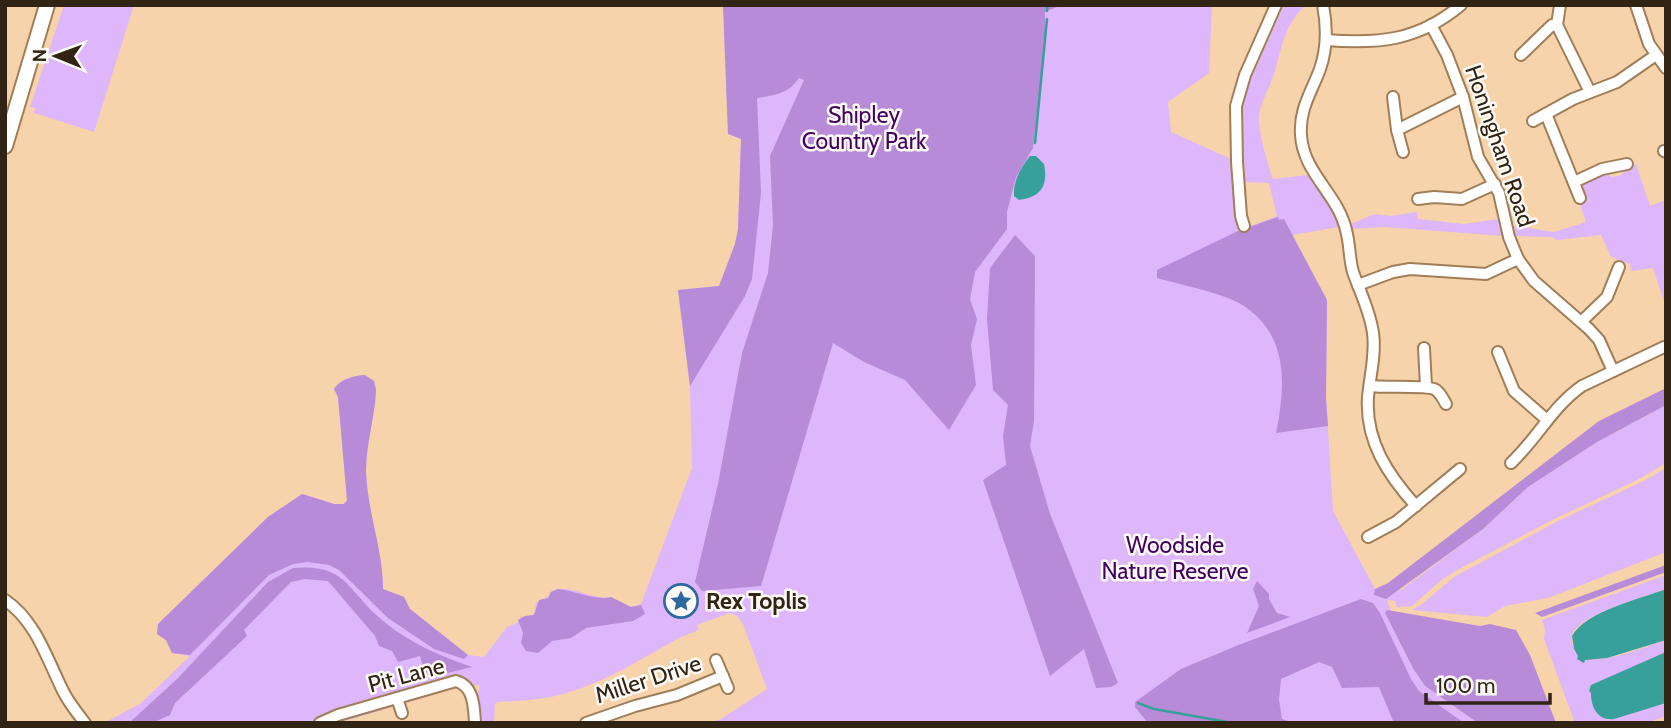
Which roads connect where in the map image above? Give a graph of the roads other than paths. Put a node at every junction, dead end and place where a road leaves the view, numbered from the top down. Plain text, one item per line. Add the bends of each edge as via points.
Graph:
1 (47, 5) edge
2 (1276, 5) edge
3 (1323, 5) edge
4 (1461, 5) edge
5 (1560, 5) edge
6 (1636, 5) edge
7 (1557, 25) junction
8 (1432, 26) junction
9 (1326, 40) junction
10 (1521, 55) dead end
11 (1656, 55) junction
12 (1666, 68) edge
13 (1590, 92) junction
14 (1393, 97) dead end
15 (1463, 97) junction
16 (1546, 114) junction
17 (1533, 121) dead end
18 (1397, 130) junction
19 (5, 146) edge
20 (1403, 152) dead end
21 (1627, 164) dead end
22 (1574, 182) junction
23 (1495, 184) junction
24 (1580, 198) dead end
25 (1418, 199) dead end
26 (1244, 226) dead end
27 (1518, 259) junction
28 (1620, 267) dead end
29 (1358, 285) junction
30 (1582, 321) junction
31 (1664, 347) edge
32 (1424, 348) dead end
33 (1498, 352) dead end
34 (1614, 371) junction
35 (1370, 386) junction
36 (1426, 386) junction
37 (1446, 404) dead end
38 (1547, 421) junction
39 (1511, 463) dead end
40 (1460, 469) dead end
41 (1416, 506) junction
42 (1368, 537) dead end
43 (5, 600) edge
44 (716, 660) dead end
45 (723, 676) junction
46 (728, 688) dead end
47 (397, 698) junction
48 (402, 713) dead end
49 (85, 723) edge
50 (320, 723) edge
51 (475, 723) edge
52 (586, 723) edge

1 - 19 main road
2 - 26 street via 1236,106
3 - 9 street
4 - 8 street
5 - 7 street
6 - 11 street
7 - 10 street
7 - 13 street
8 - 9 street via 1385,41
8 - 15 street, Honingham Road
9 - 29 street via 1303,108 1301,138 1309,166 1343,220
11 - 12 street
11 - 13 street via 1617,82
13 - 16 street
14 - 18 street
15 - 18 street
15 - 23 street, Honingham Road via 1478,157
16 - 17 street
16 - 22 street
18 - 20 street
21 - 22 street
22 - 24 street
23 - 25 street via 1462,199
23 - 27 street, Honingham Road
27 - 29 street via 1486,274 1410,269
27 - 30 street, Honingham Road via 1534,281
28 - 30 street via 1607,297
29 - 35 street via 1373,335
30 - 34 street, Honingham Road via 1599,340
31 - 34 street via 1652,358
32 - 36 street
33 - 38 street via 1514,391
34 - 38 street via 1572,393
35 - 36 street
35 - 41 street via 1369,417 1376,447 1392,478
36 - 37 street via 1440,393
38 - 39 street via 1527,455
40 - 41 street via 1445,489
41 - 42 street
43 - 49 street via 31,627 64,693
44 - 45 street, Miller Drive
45 - 46 street, Miller Drive
45 - 52 street, Miller Drive
47 - 48 street
47 - 50 street, Pit Lane
47 - 51 street, Pit Lane via 460,682 469,689

